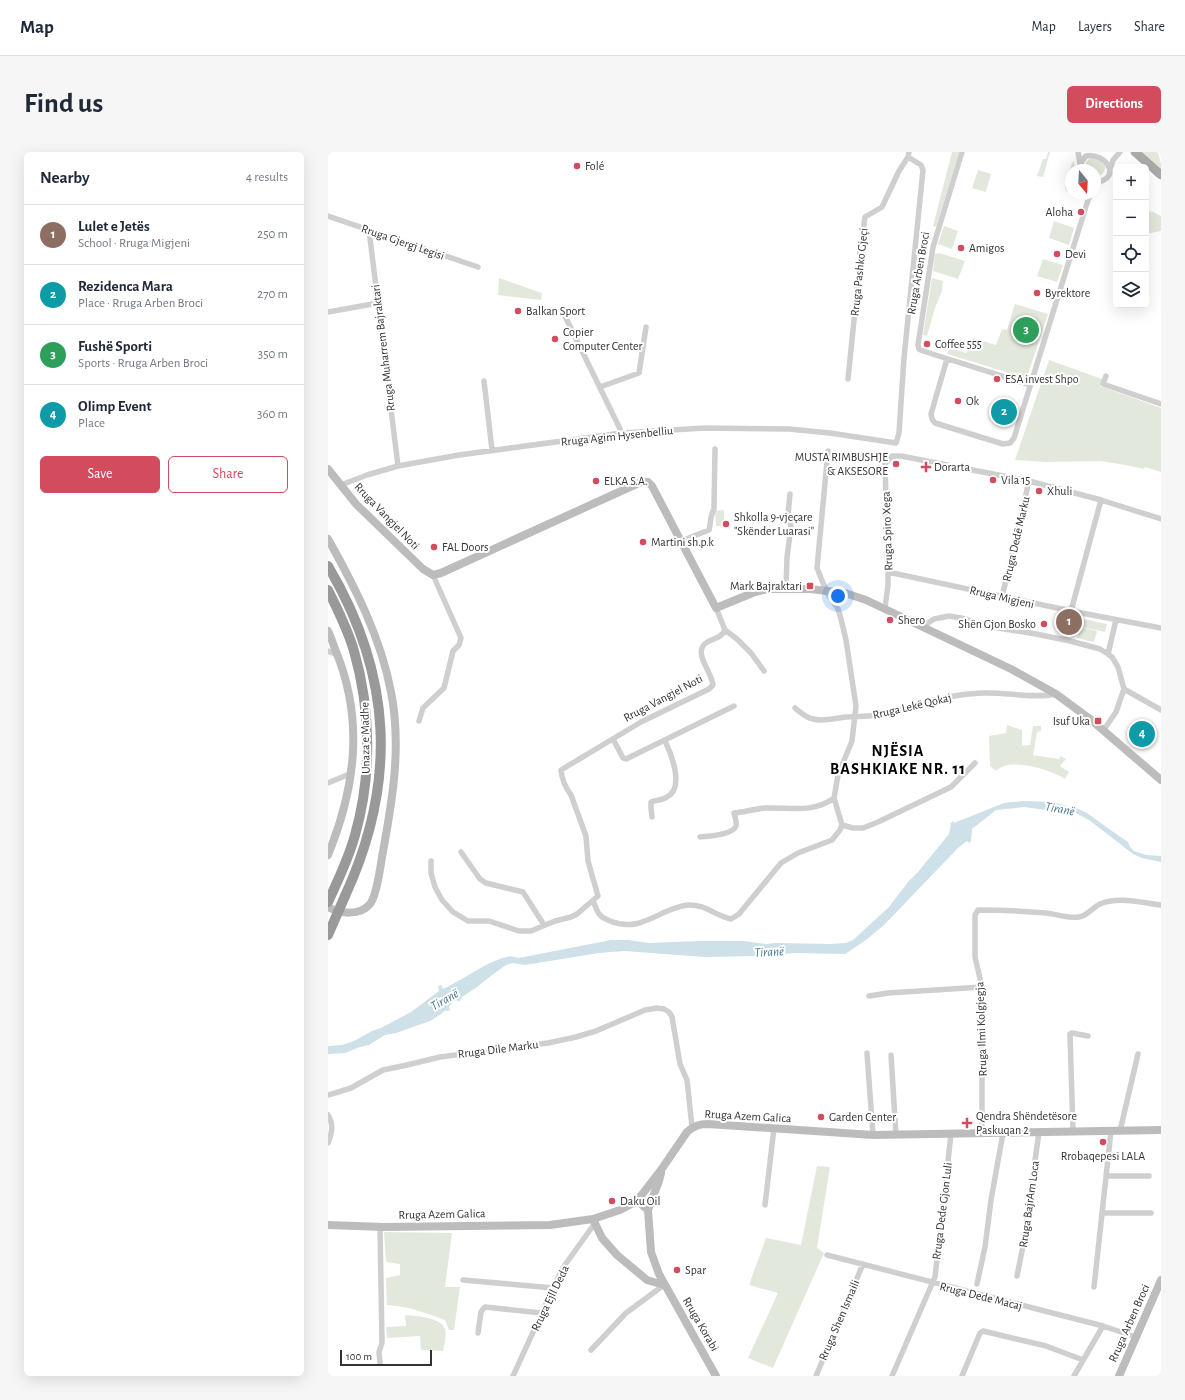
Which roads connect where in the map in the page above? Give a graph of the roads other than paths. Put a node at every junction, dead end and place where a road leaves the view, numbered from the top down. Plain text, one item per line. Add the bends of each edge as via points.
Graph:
1 (962, 152) edge
2 (1078, 152) edge
3 (1098, 152) edge
4 (1120, 152) edge
5 (1135, 152) edge
6 (1085, 153) edge
7 (908, 155) edge
8 (1080, 164) edge
9 (1081, 164) edge
10 (1110, 168) junction
11 (1161, 175) edge
12 (1101, 180) edge
13 (1088, 200) edge
14 (328, 216) edge
15 (369, 230) junction
16 (478, 267) dead end
17 (378, 303) junction
18 (562, 310) dead end
19 (328, 312) edge
20 (646, 326) dead end
21 (947, 359) junction
22 (1106, 376) dead end
23 (848, 379) dead end
24 (484, 381) dead end
25 (1030, 385) junction
26 (600, 387) junction
27 (1161, 404) edge
28 (622, 433) junction
29 (715, 449) dead end
30 (492, 450) junction
31 (828, 451) dead end
32 (398, 466) junction
33 (328, 469) edge
34 (1029, 481) junction
35 (341, 485) junction
36 (790, 494) dead end
37 (1101, 500) junction
38 (1161, 519) edge
39 (328, 539) edge
40 (681, 541) junction
41 (328, 566) edge
42 (888, 572) junction
43 (433, 575) junction
44 (786, 588) junction
45 (328, 590) edge
46 (826, 591) junction
47 (1002, 597) junction
48 (716, 608) junction
49 (884, 608) junction
50 (1071, 612) junction
51 (1116, 620) junction
52 (922, 627) junction
53 (1161, 628) edge
54 (725, 630) junction
55 (328, 632) edge
56 (328, 651) edge
57 (1108, 654) junction
58 (338, 655) junction
59 (764, 671) dead end
60 (1124, 689) junction
61 (1056, 694) junction
62 (734, 706) dead end
63 (795, 708) dead end
64 (1161, 710) edge
65 (855, 716) junction
66 (419, 722) dead end
67 (1103, 731) junction
68 (613, 739) junction
69 (665, 741) junction
70 (975, 764) dead end
71 (352, 773) junction
72 (1161, 780) edge
73 (328, 783) edge
74 (834, 798) junction
75 (652, 817) dead end
76 (842, 825) junction
77 (700, 838) dead end
78 (462, 852) dead end
79 (328, 855) edge
80 (431, 861) dead end
81 (593, 901) junction
82 (328, 902) edge
83 (1161, 905) edge
84 (328, 907) edge
85 (544, 926) junction
86 (328, 935) edge
87 (982, 987) junction
88 (869, 996) dead end
89 (1088, 1036) dead end
90 (867, 1053) dead end
91 (1138, 1054) dead end
92 (891, 1055) dead end
93 (328, 1095) edge
94 (328, 1115) edge
95 (692, 1127) junction
96 (774, 1128) junction
97 (1160, 1129) edge
98 (1120, 1130) junction
99 (1111, 1131) junction
100 (1039, 1132) junction
101 (1073, 1132) junction
102 (982, 1133) junction
103 (1003, 1133) junction
104 (951, 1134) junction
105 (874, 1135) junction
106 (896, 1135) junction
107 (328, 1143) edge
108 (661, 1170) junction
109 (1106, 1176) junction
110 (1150, 1176) dead end
111 (636, 1201) junction
112 (765, 1205) dead end
113 (648, 1210) junction
114 (1102, 1213) junction
115 (1151, 1213) dead end
116 (594, 1221) junction
117 (328, 1226) edge
118 (380, 1227) junction
119 (827, 1255) dead end
120 (863, 1264) junction
121 (1017, 1276) dead end
122 (463, 1280) dead end
123 (1161, 1280) edge
124 (932, 1283) junction
125 (977, 1284) dead end
126 (664, 1285) junction
127 (1094, 1287) dead end
128 (554, 1288) junction
129 (542, 1313) junction
130 (1103, 1326) junction
131 (478, 1333) dead end
132 (1136, 1337) junction
133 (591, 1350) dead end
134 (1083, 1360) junction
135 (380, 1362) dead end
136 (513, 1376) edge
137 (716, 1376) edge
138 (816, 1376) edge
139 (892, 1376) edge
140 (962, 1376) edge
141 (1074, 1376) edge
142 (1119, 1376) edge

1 - 21 street, Rruga Arben Broci via 933,247 918,345 922,351
2 - 8 street
3 - 6 street
3 - 10 street via 1105,156
4 - 10 street
5 - 11 main road
6 - 9 street
7 - 23 street, Rruga Pashko Gjeçi via 882,207 866,217
7 - 28 street, Rruga Agim Hysenbelliu via 922,170 899,433 896,443 789,430 705,428
10 - 12 street via 1107,176
13 - 25 street
14 - 15 street, Rruga Gjergj Legisi
15 - 16 street, Rruga Gjergj Legisi
15 - 17 street, Rruga Muharrem Bajraktari
17 - 19 street
17 - 32 street, Rruga Muharrem Bajraktari
18 - 26 street
20 - 26 street via 639,373
21 - 25 street, Rruga Arben Broci
21 - 25 street via 931,414 935,423 949,428 1010,444
22 - 27 street via 1103,384
24 - 30 street
26 - 28 street
28 - 30 street, Rruga Agim Hysenbelliu
29 - 40 street via 714,509 710,515 710,528
30 - 32 street, Rruga Agim Hysenbelliu
31 - 46 street via 818,568
32 - 35 street, Rruga Agim Hysenbelliu
33 - 35 main road, Rruga Vangjel Noti
34 - 37 street
34 - 42 street, Rruga Spiro Xega via 892,456 885,464
34 - 47 street, Rruga Dedë Marku
35 - 43 main road, Rruga Vangjel Noti via 356,504 423,569
36 - 44 street via 788,515 792,527 787,557
37 - 38 street
37 - 50 street
39 - 84 main road via 362,606 382,656 393,701 396,759 391,808 379,878 372,901 362,910 345,913
40 - 43 main road via 652,486 648,482 641,482
40 - 48 main road
41 - 86 highway, Unaza e Madhe, bridge via 352,612 365,645 376,687 380,719 380,767 374,815 366,844
42 - 47 street, Rruga Migjeni
42 - 49 street, Rruga Spiro Xega
43 - 66 street via 460,638 460,645 453,651 444,688 423,708
44 - 46 main road
44 - 48 main road via 755,592
45 - 82 highway, Unaza e Madhe via 345,626 357,663 367,744 366,771 358,822 351,850
46 - 49 main road via 845,593
46 - 65 street via 838,609 845,633 856,706
47 - 50 street, Rruga Migjeni
48 - 54 street
49 - 52 main road
50 - 51 street, Rruga Migjeni
51 - 53 street, Rruga Migjeni
51 - 57 street
52 - 57 street via 934,619 949,616 992,627 1070,641 1100,649
52 - 61 main road via 1011,669
54 - 59 street via 737,638
54 - 68 street, Rruga Vangjel Noti via 701,648 700,652 713,685 709,689 641,722
55 - 58 main road
56 - 58 street
57 - 60 street via 1118,667
58 - 71 main road via 351,699 354,733
60 - 64 street
60 - 67 street via 1116,712
61 - 65 street, Rruga Lekë Qokaj via 957,695 876,716
61 - 67 main road
62 - 69 street
63 - 65 street, Rruga Lekë Qokaj via 813,720
65 - 74 street via 852,741 838,776
67 - 72 main road
68 - 69 street via 626,759
68 - 81 street, Rruga Vangjel Noti via 561,770 586,836 588,861 598,896
69 - 75 street via 673,760 675,781 671,794 651,802
70 - 76 street via 951,787 878,822 863,828
71 - 73 street
71 - 79 main road via 341,821
74 - 76 street
74 - 77 street via 826,804 801,810 763,808 734,813 734,829 727,833
76 - 81 street via 832,840 798,853 781,863 739,914 731,919 694,905 681,906 640,923 616,923 600,915
78 - 85 street via 480,879 486,883 523,892
80 - 85 street via 435,887 442,900 458,915 468,920 489,921 519,931 531,932
81 - 85 street via 571,917
83 - 87 street, Rruga Ilmi Kolgjegja via 1108,901 1099,904 1081,917 978,910 974,915 975,957
87 - 88 street
87 - 102 street, Rruga Ilmi Kolgjegja
89 - 101 street via 1070,1034
90 - 105 street
91 - 98 street
92 - 106 street
93 - 95 street, Rruga Dile Marku via 352,1088 383,1070 440,1057 555,1042 596,1031 645,1010 657,1008 664,1009 672,1017 680,1064 687,1080
94 - 107 street via 332,1134
95 - 96 main road, Rruga Azem Galica via 708,1124
95 - 108 main road, Rruga Azem Galica
96 - 105 main road, Rruga Azem Galica
96 - 112 street
97 - 98 main road, Rruga Azem Galica
98 - 99 main road, Rruga Azem Galica
99 - 101 main road, Rruga Azem Galica
99 - 109 street
100 - 101 main road, Rruga Azem Galica
100 - 103 main road, Rruga Azem Galica
100 - 121 street, Rruga BajrAm Loca
102 - 103 main road, Rruga Azem Galica
102 - 104 main road, Rruga Azem Galica
103 - 125 street
104 - 106 main road, Rruga Azem Galica
104 - 124 street, Rruga Dede Gjon Luli
105 - 106 main road, Rruga Azem Galica
108 - 111 main road, Rruga Azem Galica
108 - 113 main road
109 - 110 street
109 - 114 street
111 - 113 main road
111 - 116 main road, Rruga Azem Galica
113 - 126 main road, Rruga Korabi via 651,1252
114 - 115 street
114 - 127 street
116 - 118 main road, Rruga Azem Galica via 550,1225
116 - 126 main road via 602,1238 616,1255 647,1280
116 - 128 street, Rruga Ejll Deda via 562,1269
117 - 118 main road, Rruga Azem Galica
118 - 135 street
119 - 120 street, Rruga Dede Macaj
120 - 124 street, Rruga Dede Macaj
120 - 138 street, Rruga Shen Ismaili
122 - 128 street
123 - 132 main road, Rruga Arben Broci
124 - 130 street, Rruga Dede Macaj
124 - 139 street, Rruga Dede Gjon Luli
126 - 133 street via 626,1313
126 - 137 main road, Rruga Korabi
128 - 129 street, Rruga Ejll Deda
129 - 131 street via 485,1307 481,1312
129 - 136 street, Rruga Ejll Deda
130 - 132 street, Rruga Dede Macaj
130 - 134 street
132 - 142 main road, Rruga Arben Broci
134 - 140 street via 1046,1346 983,1331
134 - 141 street

